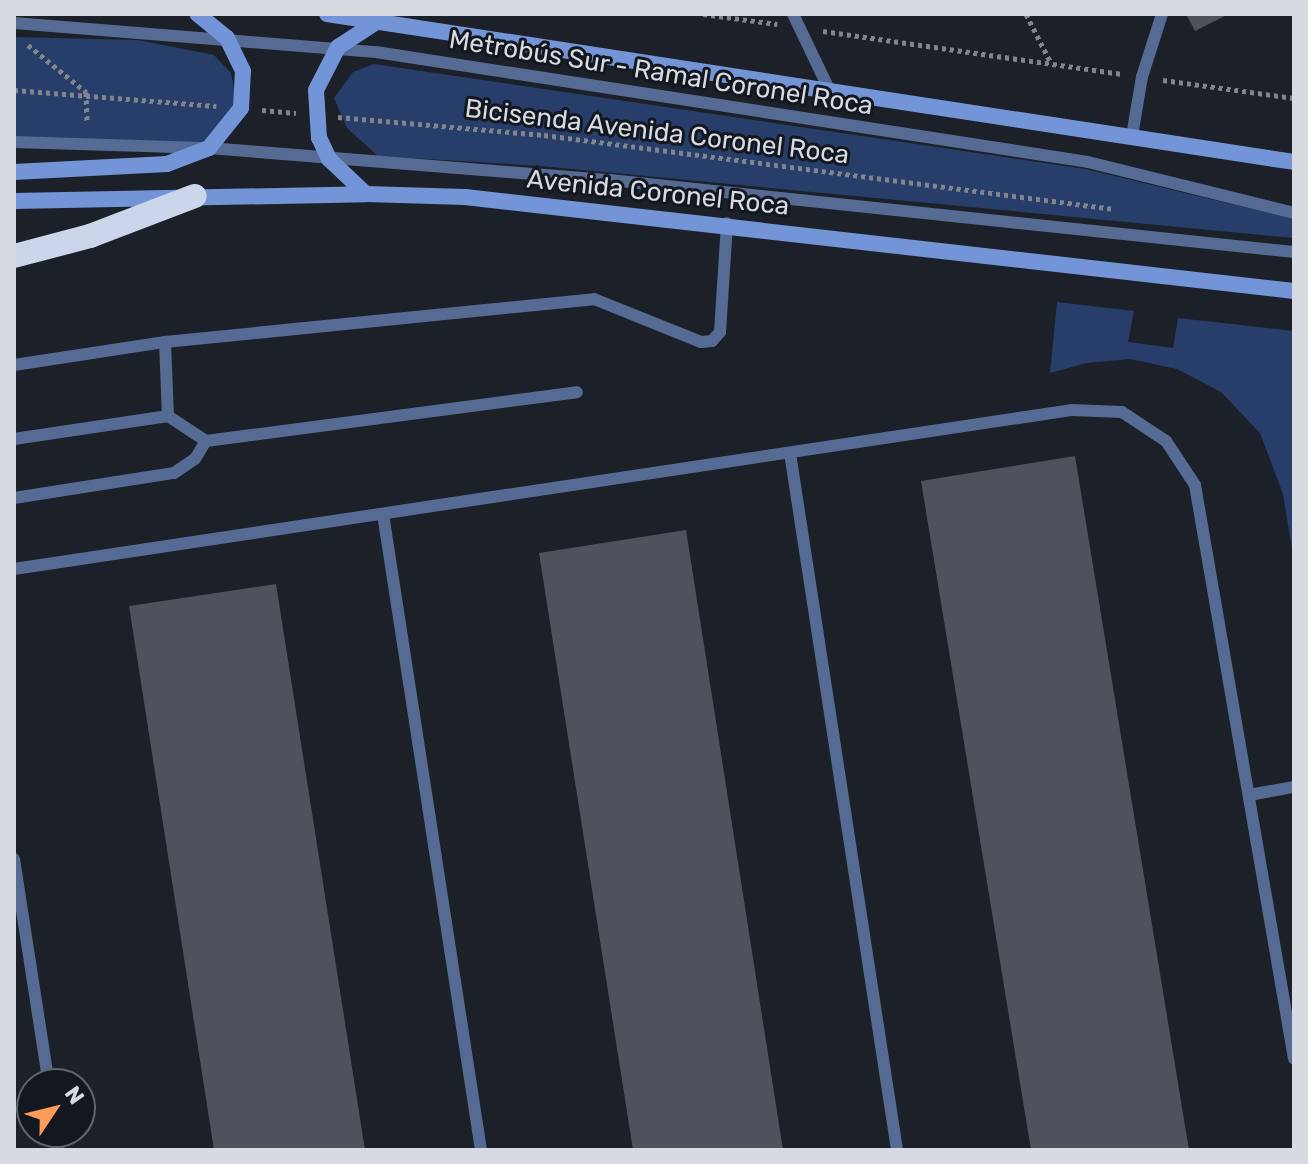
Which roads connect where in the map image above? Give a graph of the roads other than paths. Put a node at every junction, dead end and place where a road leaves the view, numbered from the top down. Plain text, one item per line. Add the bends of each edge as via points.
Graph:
1 (197, 14) edge
2 (327, 14) edge
3 (793, 14) edge
4 (1162, 14) edge
5 (378, 21) junction
6 (19, 23) edge
7 (227, 38) junction
8 (338, 47) junction
9 (828, 87) junction
10 (1132, 136) junction
11 (14, 142) edge
12 (209, 148) junction
13 (329, 159) junction
14 (1294, 162) edge
15 (14, 172) edge
16 (366, 194) junction
17 (195, 196) junction
18 (14, 201) edge
19 (1294, 213) edge
20 (727, 223) junction
21 (1294, 252) edge
22 (14, 256) edge
23 (1294, 291) edge
24 (165, 342) junction
25 (14, 365) edge
26 (577, 392) dead end
27 (168, 416) junction
28 (14, 439) edge
29 (206, 441) junction
30 (790, 453) junction
31 (14, 498) edge
32 (383, 514) junction
33 (14, 569) edge
34 (1294, 787) edge
35 (1249, 795) junction
36 (14, 859) edge
37 (1294, 1059) edge
38 (47, 1068) edge
39 (481, 1150) edge
40 (897, 1150) edge

1 - 7 main road
2 - 5 main road
3 - 9 lane
4 - 10 lane via 1142,77
5 - 8 main road
5 - 9 main road
6 - 7 lane, Metrobús Sur - Ramal Coronel Roca
7 - 8 lane, Metrobús Sur - Ramal Coronel Roca
7 - 12 main road via 243,71 241,108
8 - 13 main road via 324,67 314,115
8 - 19 lane, Metrobús Sur - Ramal Coronel Roca via 1088,162
9 - 10 main road
10 - 14 main road
11 - 12 lane
12 - 13 lane
12 - 15 main road via 167,164
13 - 16 main road
13 - 21 lane via 610,180
16 - 17 main road, Avenida Coronel Roca
16 - 20 main road, Avenida Coronel Roca via 465,197
17 - 18 main road, Avenida Coronel Roca
17 - 22 highway via 90,236
20 - 23 main road, Avenida Coronel Roca
20 - 24 lane via 720,332 712,341 701,342 594,299
24 - 25 lane
24 - 27 lane
26 - 29 lane
27 - 28 lane
27 - 29 lane
29 - 31 lane via 195,459 174,473
30 - 32 lane
30 - 35 lane via 1071,410 1122,412 1166,441 1195,485
30 - 40 lane
32 - 33 lane
32 - 39 lane
34 - 35 lane
35 - 37 lane
36 - 38 lane

